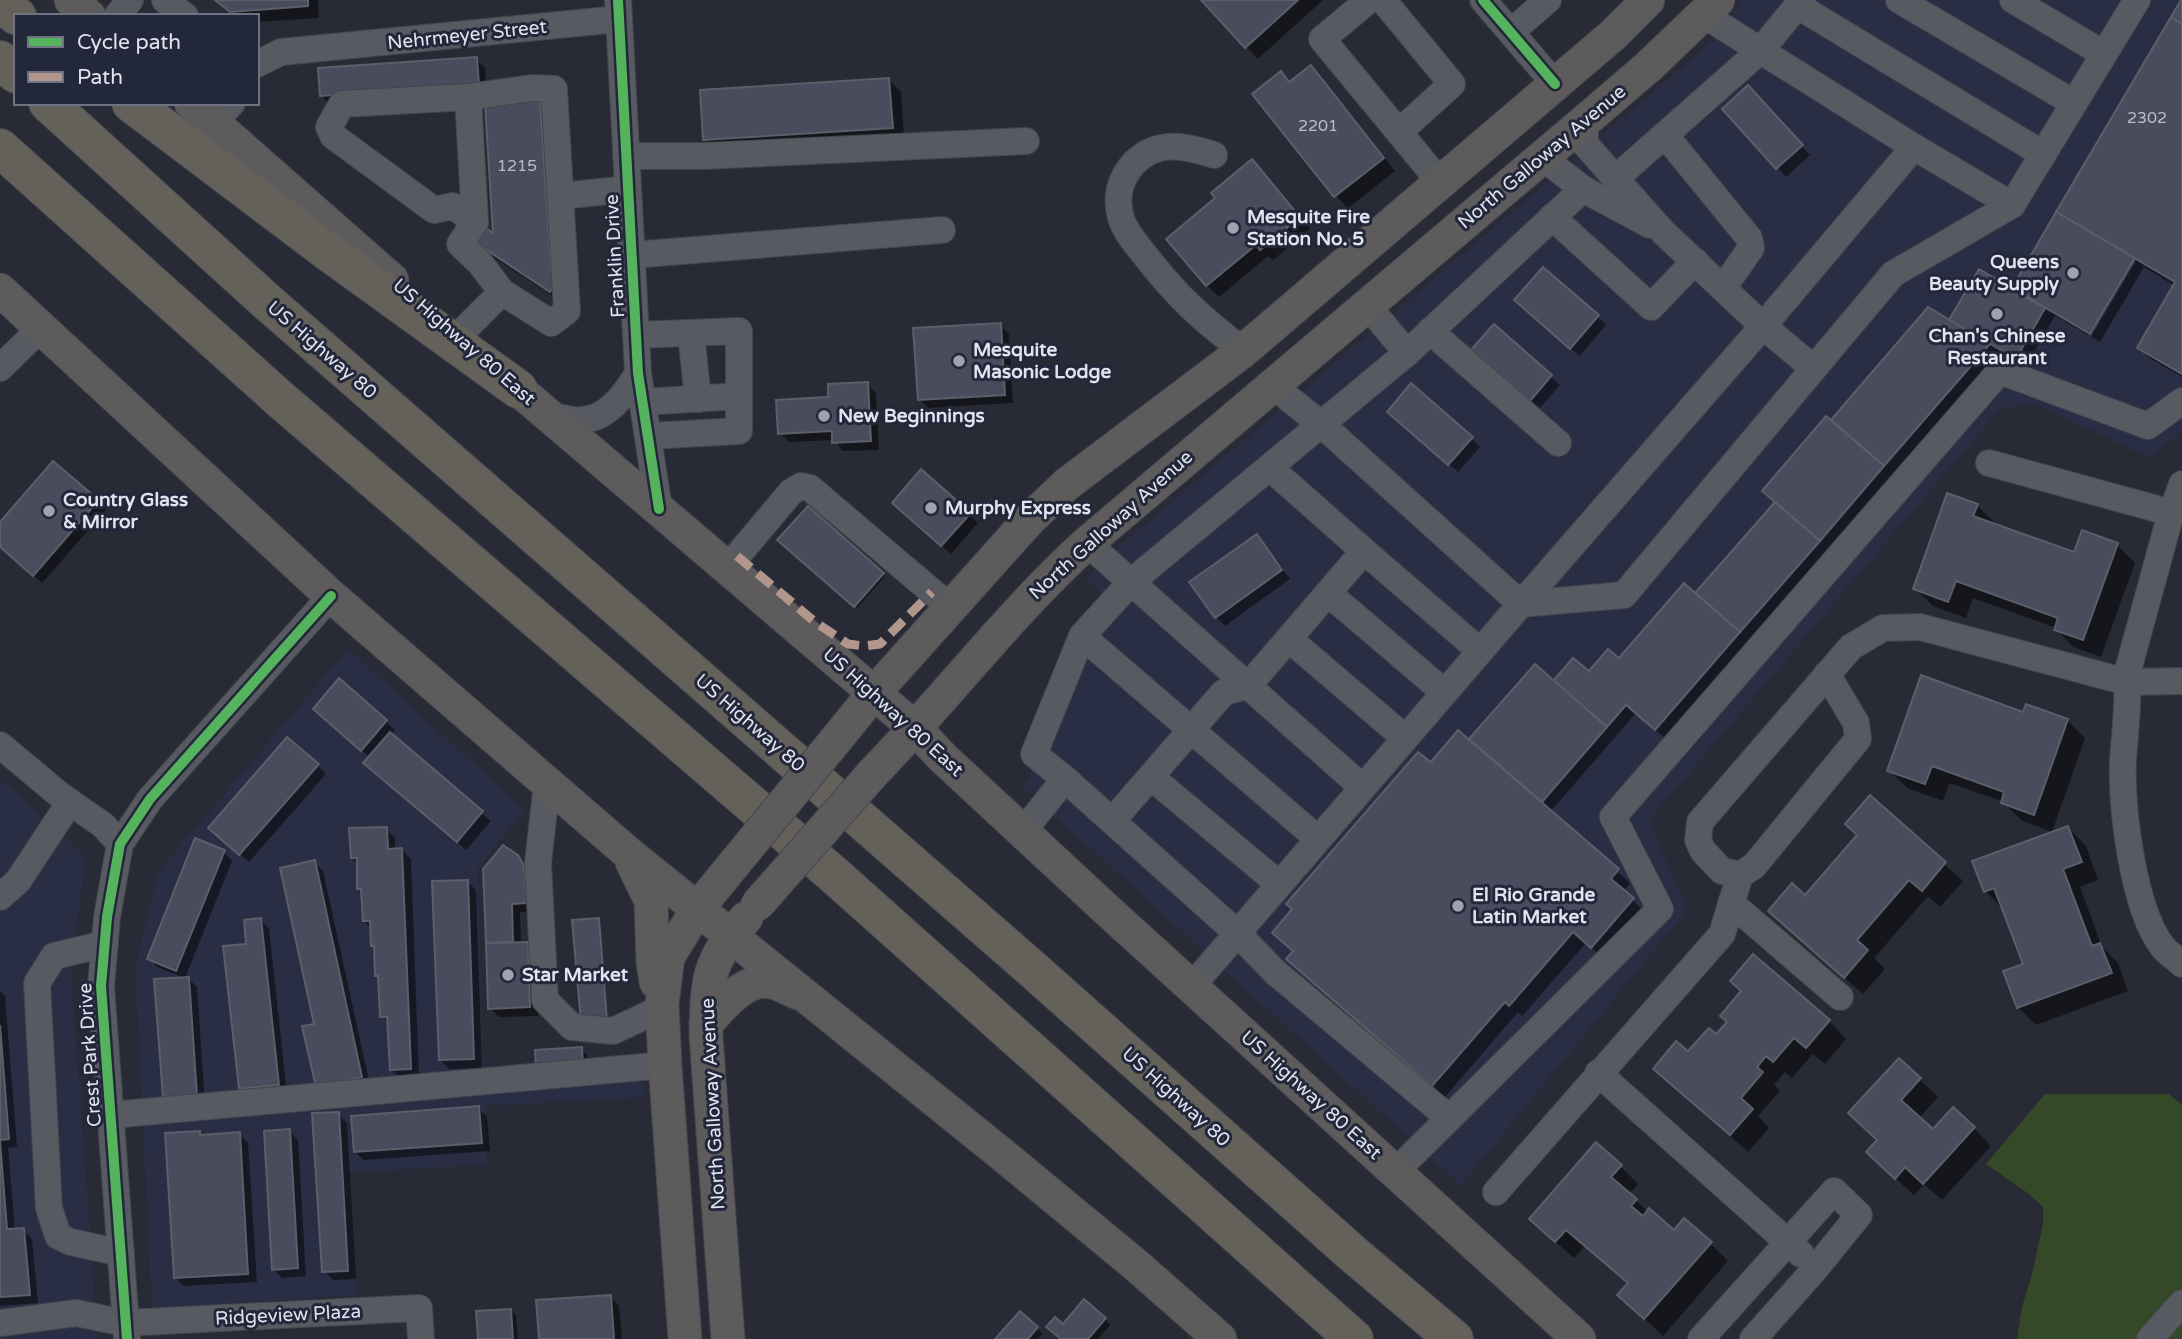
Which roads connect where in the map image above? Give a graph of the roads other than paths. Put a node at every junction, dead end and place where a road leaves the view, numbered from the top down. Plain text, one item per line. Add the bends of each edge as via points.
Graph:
1 (71, 0) edge
2 (130, 0) edge
3 (166, 0) edge
4 (1369, 0) edge
5 (1383, 0) edge
6 (1483, 0) edge
7 (1548, 0) edge
8 (1648, 0) edge
9 (1899, 0) edge
10 (2013, 0) edge
11 (2132, 1) edge
12 (0, 3) edge
13 (1800, 3) edge
14 (1711, 7) edge
15 (618, 10) edge
16 (14, 14) edge
17 (87, 14) edge
18 (119, 14) edge
19 (183, 14) edge
20 (1511, 32) junction
21 (1761, 50) junction
22 (2104, 54) junction
23 (0, 60) edge
24 (259, 63) edge
25 (14, 72) edge
26 (1555, 83) junction
27 (468, 97) junction
28 (2074, 103) junction
29 (50, 105) edge
30 (134, 105) edge
31 (212, 110) edge
32 (1585, 121) junction
33 (1511, 122) junction
34 (1399, 132) junction
35 (1665, 135) junction
36 (1026, 141) dead end
37 (1914, 147) junction
38 (0, 148) edge
39 (2043, 154) junction
40 (1214, 155) dead end
41 (626, 156) junction
42 (1542, 157) junction
43 (1617, 177) junction
44 (1440, 182) junction
45 (628, 189) junction
46 (1583, 189) junction
47 (561, 196) junction
48 (2012, 205) junction
49 (1552, 217) junction
50 (475, 222) junction
51 (942, 230) dead end
52 (1663, 232) junction
53 (632, 255) junction
54 (1695, 261) junction
55 (1723, 288) junction
56 (0, 290) edge
57 (502, 292) junction
58 (1367, 305) junction
59 (1763, 326) junction
60 (40, 329) junction
61 (1430, 331) junction
62 (691, 334) junction
63 (636, 335) junction
64 (457, 337) junction
65 (1243, 351) junction
66 (1406, 353) junction
67 (1813, 368) junction
68 (0, 369) edge
69 (638, 373) junction
70 (1272, 385) junction
71 (517, 389) junction
72 (739, 396) junction
73 (698, 399) junction
74 (2182, 401) edge
75 (643, 402) junction
76 (548, 415) junction
77 (1322, 425) junction
78 (648, 436) junction
79 (1558, 443) dead end
80 (1989, 463) dead end
81 (1270, 468) junction
82 (2182, 484) edge
83 (659, 509) junction
84 (2172, 513) junction
85 (1087, 543) junction
86 (1364, 551) junction
87 (727, 568) junction
88 (1131, 582) junction
89 (1329, 594) junction
90 (331, 596) junction
91 (1521, 604) junction
92 (950, 607) junction
93 (1082, 636) junction
94 (1289, 639) junction
95 (1480, 651) junction
96 (1828, 674) junction
97 (2182, 681) edge
98 (2127, 682) junction
99 (1248, 686) junction
100 (1444, 692) junction
101 (874, 693) junction
102 (916, 729) junction
103 (1191, 731) junction
104 (1405, 738) junction
105 (0, 745) edge
106 (1150, 777) junction
107 (1065, 779) junction
108 (547, 783) junction
109 (1362, 787) junction
110 (70, 802) junction
111 (1112, 821) junction
112 (1023, 831) junction
113 (1318, 839) junction
114 (120, 844) junction
115 (628, 853) junction
116 (1740, 875) junction
117 (1279, 884) junction
118 (0, 897) edge
119 (1731, 903) junction
120 (698, 908) junction
121 (1237, 933) junction
122 (731, 935) junction
123 (105, 944) junction
124 (2182, 964) edge
125 (1192, 986) junction
126 (1840, 997) dead end
127 (809, 998) junction
128 (706, 1024) junction
129 (662, 1035) junction
130 (1598, 1073) junction
131 (111, 1115) junction
132 (1449, 1118) junction
133 (1395, 1172) junction
134 (1496, 1192) dead end
135 (1788, 1243) junction
136 (722, 1250) junction
137 (121, 1253) junction
138 (1816, 1268) junction
139 (2182, 1303) edge
140 (0, 1324) edge
141 (126, 1331) edge
142 (421, 1339) edge
143 (685, 1339) edge
144 (728, 1339) edge
145 (1220, 1339) edge
146 (1354, 1339) edge
147 (1454, 1339) edge
148 (1579, 1339) edge
149 (1701, 1339) edge
150 (1753, 1339) edge
151 (2150, 1339) edge

1 - 17 main road
2 - 18 street
3 - 19 street
4 - 34 street via 1322,39
5 - 34 street via 1452,84
6 - 20 street
7 - 20 street
8 - 26 main road
9 - 28 street
10 - 22 street
11 - 22 street
12 - 16 highway
13 - 21 street
13 - 39 street
14 - 21 street
14 - 32 main road, North Galloway Avenue
15 - 24 street, Nehrmeyer Street via 281,52
15 - 41 street, Franklin Drive
20 - 26 street
21 - 35 street
21 - 37 street
22 - 28 street
23 - 25 highway
26 - 32 main road
26 - 33 main road
27 - 47 street via 554,89
27 - 50 street
27 - 50 street via 342,104 329,127 333,136 433,210 453,206
28 - 39 street
29 - 147 highway, US Highway 80 via 265,300
30 - 71 highway
31 - 64 main road, US Highway 80 East
32 - 42 main road, North Galloway Avenue
32 - 43 street via 1585,144
33 - 42 main road
33 - 44 main road
34 - 44 street
35 - 43 street
35 - 55 street via 1749,238 1751,248
36 - 41 street
37 - 48 street
37 - 59 street
38 - 146 highway via 281,400 834,875
39 - 48 street
40 - 65 street via 1175,145 1161,147 1135,162 1118,193 1121,218 1133,241 1190,306
41 - 45 street, Franklin Drive
42 - 46 street
42 - 58 main road, North Galloway Avenue
43 - 52 street
44 - 65 main road
45 - 47 street
45 - 53 street, Franklin Drive
46 - 49 street
46 - 52 street
47 - 57 street via 568,311 551,323
48 - 67 street via 1893,274
49 - 54 street via 1651,307
49 - 61 street
50 - 57 street via 460,244
51 - 53 street
52 - 54 street
53 - 63 street, Franklin Drive
54 - 55 street
55 - 59 street
56 - 60 main road
57 - 64 street
58 - 66 street
58 - 70 main road, North Galloway Avenue
59 - 67 street
59 - 91 street
60 - 68 street
60 - 90 main road
61 - 66 street
61 - 79 street
62 - 63 street
62 - 72 street via 738,331
62 - 73 street
63 - 69 street, Franklin Drive
64 - 71 main road, US Highway 80 East
65 - 70 main road
65 - 92 main road via 1067,484
66 - 77 street
67 - 91 street via 1624,594
69 - 75 street, Franklin Drive
69 - 76 street via 623,398 598,416 580,420
70 - 77 street
70 - 85 main road, North Galloway Avenue
71 - 76 main road, US Highway 80 East
72 - 73 street
72 - 78 street via 740,431
73 - 75 street
74 - 132 street via 2148,426 2000,371 1613,817 1660,909
75 - 78 street, Franklin Drive
76 - 83 main road, US Highway 80 East
77 - 81 street
77 - 91 street
78 - 83 street, Franklin Drive
80 - 84 street
81 - 86 street
81 - 88 street
82 - 84 street
83 - 87 main road, US Highway 80 East
84 - 98 street
85 - 88 street
85 - 102 main road, North Galloway Avenue via 1029,598
86 - 89 street
86 - 95 street
87 - 92 street via 801,486 810,488
87 - 101 main road, US Highway 80 East
88 - 93 street
88 - 99 street
89 - 94 street
89 - 100 street
90 - 108 main road
90 - 114 street, Crest Park Drive via 150,799
91 - 95 street
92 - 101 main road
93 - 103 street
93 - 107 street via 1034,754
94 - 99 street
94 - 104 street
95 - 100 street
96 - 98 street via 1851,647 1883,628 1920,627
96 - 116 street via 1856,723 1858,739 1754,866
96 - 116 street via 1700,822 1698,840 1703,851 1722,871
97 - 98 street
98 - 124 street via 2123,763 2129,845 2143,908 2162,947
99 - 103 street via 1224,692
99 - 109 street
100 - 104 street
101 - 102 main road, US Highway 80 East
101 - 120 main road, bridge
102 - 112 main road, US Highway 80 East
102 - 122 main road, North Galloway Avenue, bridge
103 - 106 street
103 - 113 street
104 - 109 street
105 - 110 street
106 - 111 street
106 - 117 street
107 - 111 street
107 - 112 street
108 - 115 main road
108 - 129 street via 538,863 545,1000 572,1027
109 - 113 street
110 - 114 street via 103,825
110 - 118 street via 18,881
111 - 121 street
112 - 125 main road, US Highway 80 East
113 - 117 street
114 - 123 street, Crest Park Drive
115 - 120 main road
115 - 129 main road via 652,901 653,963
116 - 119 street
117 - 121 street
119 - 126 street
119 - 130 street via 1722,934
120 - 122 main road
120 - 129 main road via 668,957
121 - 125 street
121 - 132 street via 1275,972
122 - 127 main road
122 - 128 main road, North Galloway Avenue via 710,974
123 - 131 street, Crest Park Drive via 101,986
123 - 137 street via 54,956 37,983 49,1208 58,1236
125 - 133 main road, US Highway 80 East
127 - 128 main road via 761,981 744,988
127 - 145 main road
128 - 136 main road, North Galloway Avenue
129 - 131 street
129 - 136 main road via 690,1094 705,1222
129 - 143 main road
130 - 134 street
130 - 135 street
131 - 137 street, Crest Park Drive
132 - 133 street
133 - 148 main road, US Highway 80 East
135 - 138 street
135 - 138 street via 1834,1191 1859,1215
135 - 149 street
136 - 144 main road, North Galloway Avenue
137 - 141 street, Crest Park Drive
138 - 150 street
139 - 151 street
140 - 141 street via 76,1312
141 - 142 street, Ridgeview Plaza via 419,1308

